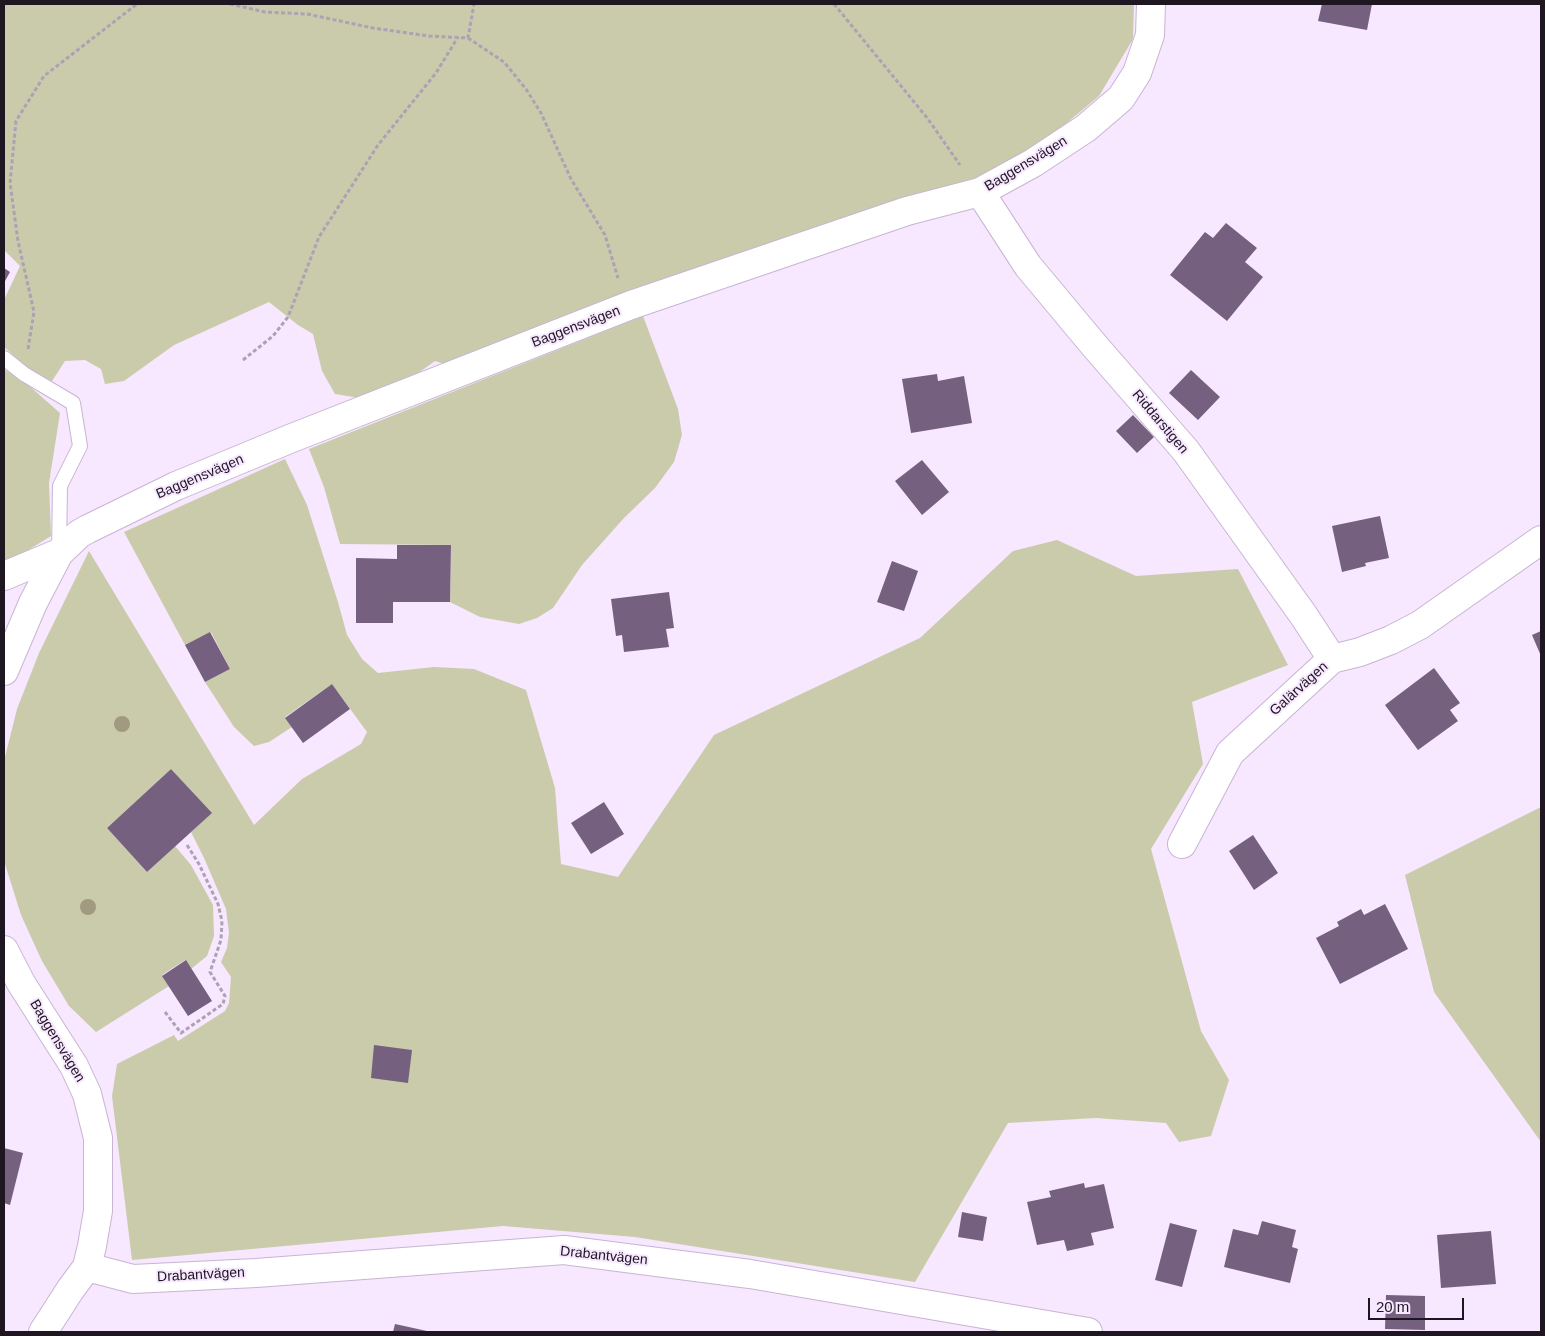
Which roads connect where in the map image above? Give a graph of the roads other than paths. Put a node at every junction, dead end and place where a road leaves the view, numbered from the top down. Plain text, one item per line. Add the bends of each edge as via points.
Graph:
1 (1151, 4) edge
2 (980, 192) junction
3 (4, 358) edge
4 (1541, 540) edge
5 (59, 552) junction
6 (4, 576) edge
7 (1332, 659) junction
8 (4, 671) edge
9 (1182, 844) dead end
10 (4, 950) edge
11 (87, 1267) junction
12 (43, 1332) edge
13 (1088, 1332) edge

1 - 2 street, Baggensvägen via 1150,35 1137,72 1121,98 1086,128 1033,164
2 - 5 street, Baggensvägen via 907,211 631,306 301,434 176,486 79,534
2 - 7 street, Riddarstigen via 1028,266 1186,451
3 - 5 lane via 72,403 80,446 60,486
4 - 7 street, Galärvägen via 1420,625 1360,652
5 - 6 street
5 - 8 street, Baggensvägen via 32,603
7 - 9 street, Galärvägen via 1230,753
10 - 11 street, Baggensvägen via 74,1066 87,1094 98,1138 98,1212
11 - 12 street, Baggensvägen
11 - 13 street, Drabantvägen via 133,1279 564,1250 750,1274

